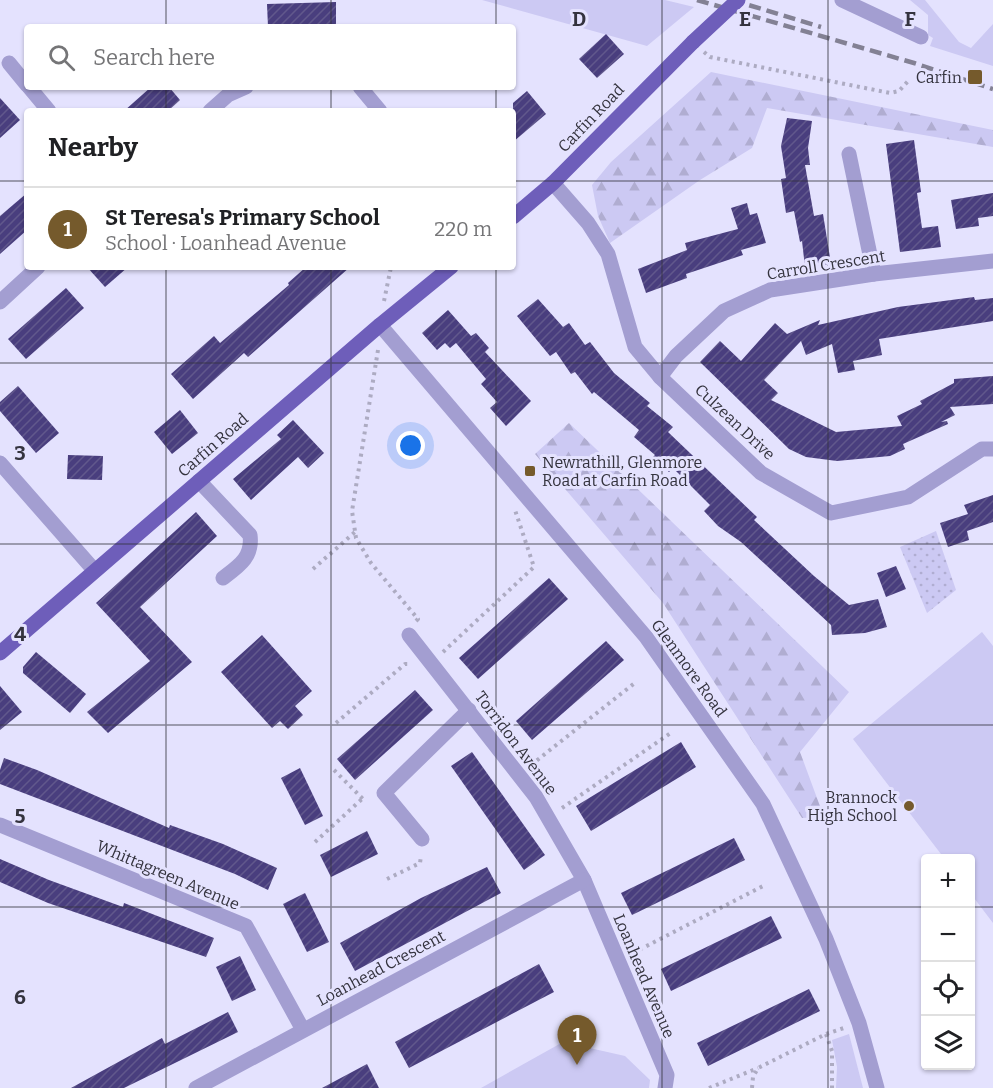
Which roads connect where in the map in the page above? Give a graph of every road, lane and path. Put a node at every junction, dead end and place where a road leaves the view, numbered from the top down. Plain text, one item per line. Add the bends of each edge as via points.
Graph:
1 (738, 0) edge
2 (842, 0) edge
3 (921, 37) dead end
4 (693, 42) junction
5 (9, 63) dead end
6 (909, 80) dead end
7 (24, 81) edge
8 (31, 90) edge
9 (239, 90) edge
10 (362, 90) edge
11 (46, 108) edge
12 (213, 108) edge
13 (378, 108) edge
14 (849, 154) dead end
15 (553, 183) junction
16 (516, 214) edge
17 (993, 261) edge
18 (35, 270) edge
19 (447, 270) edge
20 (874, 274) junction
21 (0, 302) edge
22 (380, 325) junction
23 (660, 377) junction
24 (993, 449) edge
25 (0, 463) edge
26 (199, 481) junction
27 (513, 505) dead end
28 (355, 532) junction
29 (312, 569) dead end
30 (94, 570) junction
31 (223, 578) dead end
32 (409, 635) joint
33 (0, 653) edge
34 (431, 663) junction
35 (636, 682) dead end
36 (469, 710) junction
37 (336, 723) dead end
38 (672, 732) dead end
39 (334, 770) dead end
40 (519, 775) junction
41 (384, 793) junction
42 (362, 799) junction
43 (548, 818) junction
44 (0, 825) edge
45 (422, 839) joint
46 (315, 842) dead end
47 (387, 879) dead end
48 (584, 880) junction
49 (765, 885) dead end
50 (618, 961) junction
51 (859, 1023) junction
52 (303, 1030) junction
53 (826, 1034) junction
54 (758, 1068) junction
55 (196, 1088) edge
56 (665, 1088) edge
57 (709, 1088) edge
58 (752, 1088) edge
59 (832, 1088) edge
60 (877, 1088) edge

1 - 4 main road, Carfin Road, bridge
2 - 3 street
4 - 6 path via 710,57 891,93 899,91
4 - 15 main road, Carfin Road
5 - 7 street
8 - 11 street
9 - 12 street
10 - 13 street
14 - 20 street
15 - 16 main road, Carfin Road
15 - 23 street, Culzean Drive via 588,223 608,254 635,347
17 - 20 street, Carroll Crescent
18 - 21 street
19 - 22 main road, Carfin Road
20 - 23 street, Carroll Crescent via 770,290 724,311 676,356
22 - 26 main road, Carfin Road
22 - 28 path via 352,512
22 - 51 street, Glenmore Road via 646,637 763,804 826,939
23 - 24 street, Culzean Drive via 761,473 831,513 908,497 982,449
25 - 30 street
26 - 30 main road, Carfin Road
26 - 31 street via 250,535 245,562
27 - 34 path via 534,567
28 - 29 path
28 - 32 path via 371,563 418,619
30 - 33 main road, Carfin Road
32 - 34 street, Torridon Avenue
34 - 36 street, Torridon Avenue
34 - 37 path via 405,664
35 - 40 path
36 - 40 street, Torridon Avenue
36 - 41 street
38 - 43 path
39 - 42 path
40 - 43 street, Torridon Avenue
41 - 42 path
41 - 45 street
42 - 46 path
43 - 48 street, Torridon Avenue
44 - 52 street, Whittagreen Avenue via 246,926
45 - 47 path via 420,863
48 - 50 street, Loanhead Avenue
48 - 52 street, Loanhead Crescent
49 - 50 path
50 - 56 street, Loanhead Avenue via 667,1075
51 - 53 path
51 - 60 street, Glenmore Road
52 - 55 street, Loanhead Crescent
53 - 54 path
53 - 59 path via 832,1051
54 - 57 path
54 - 58 path

